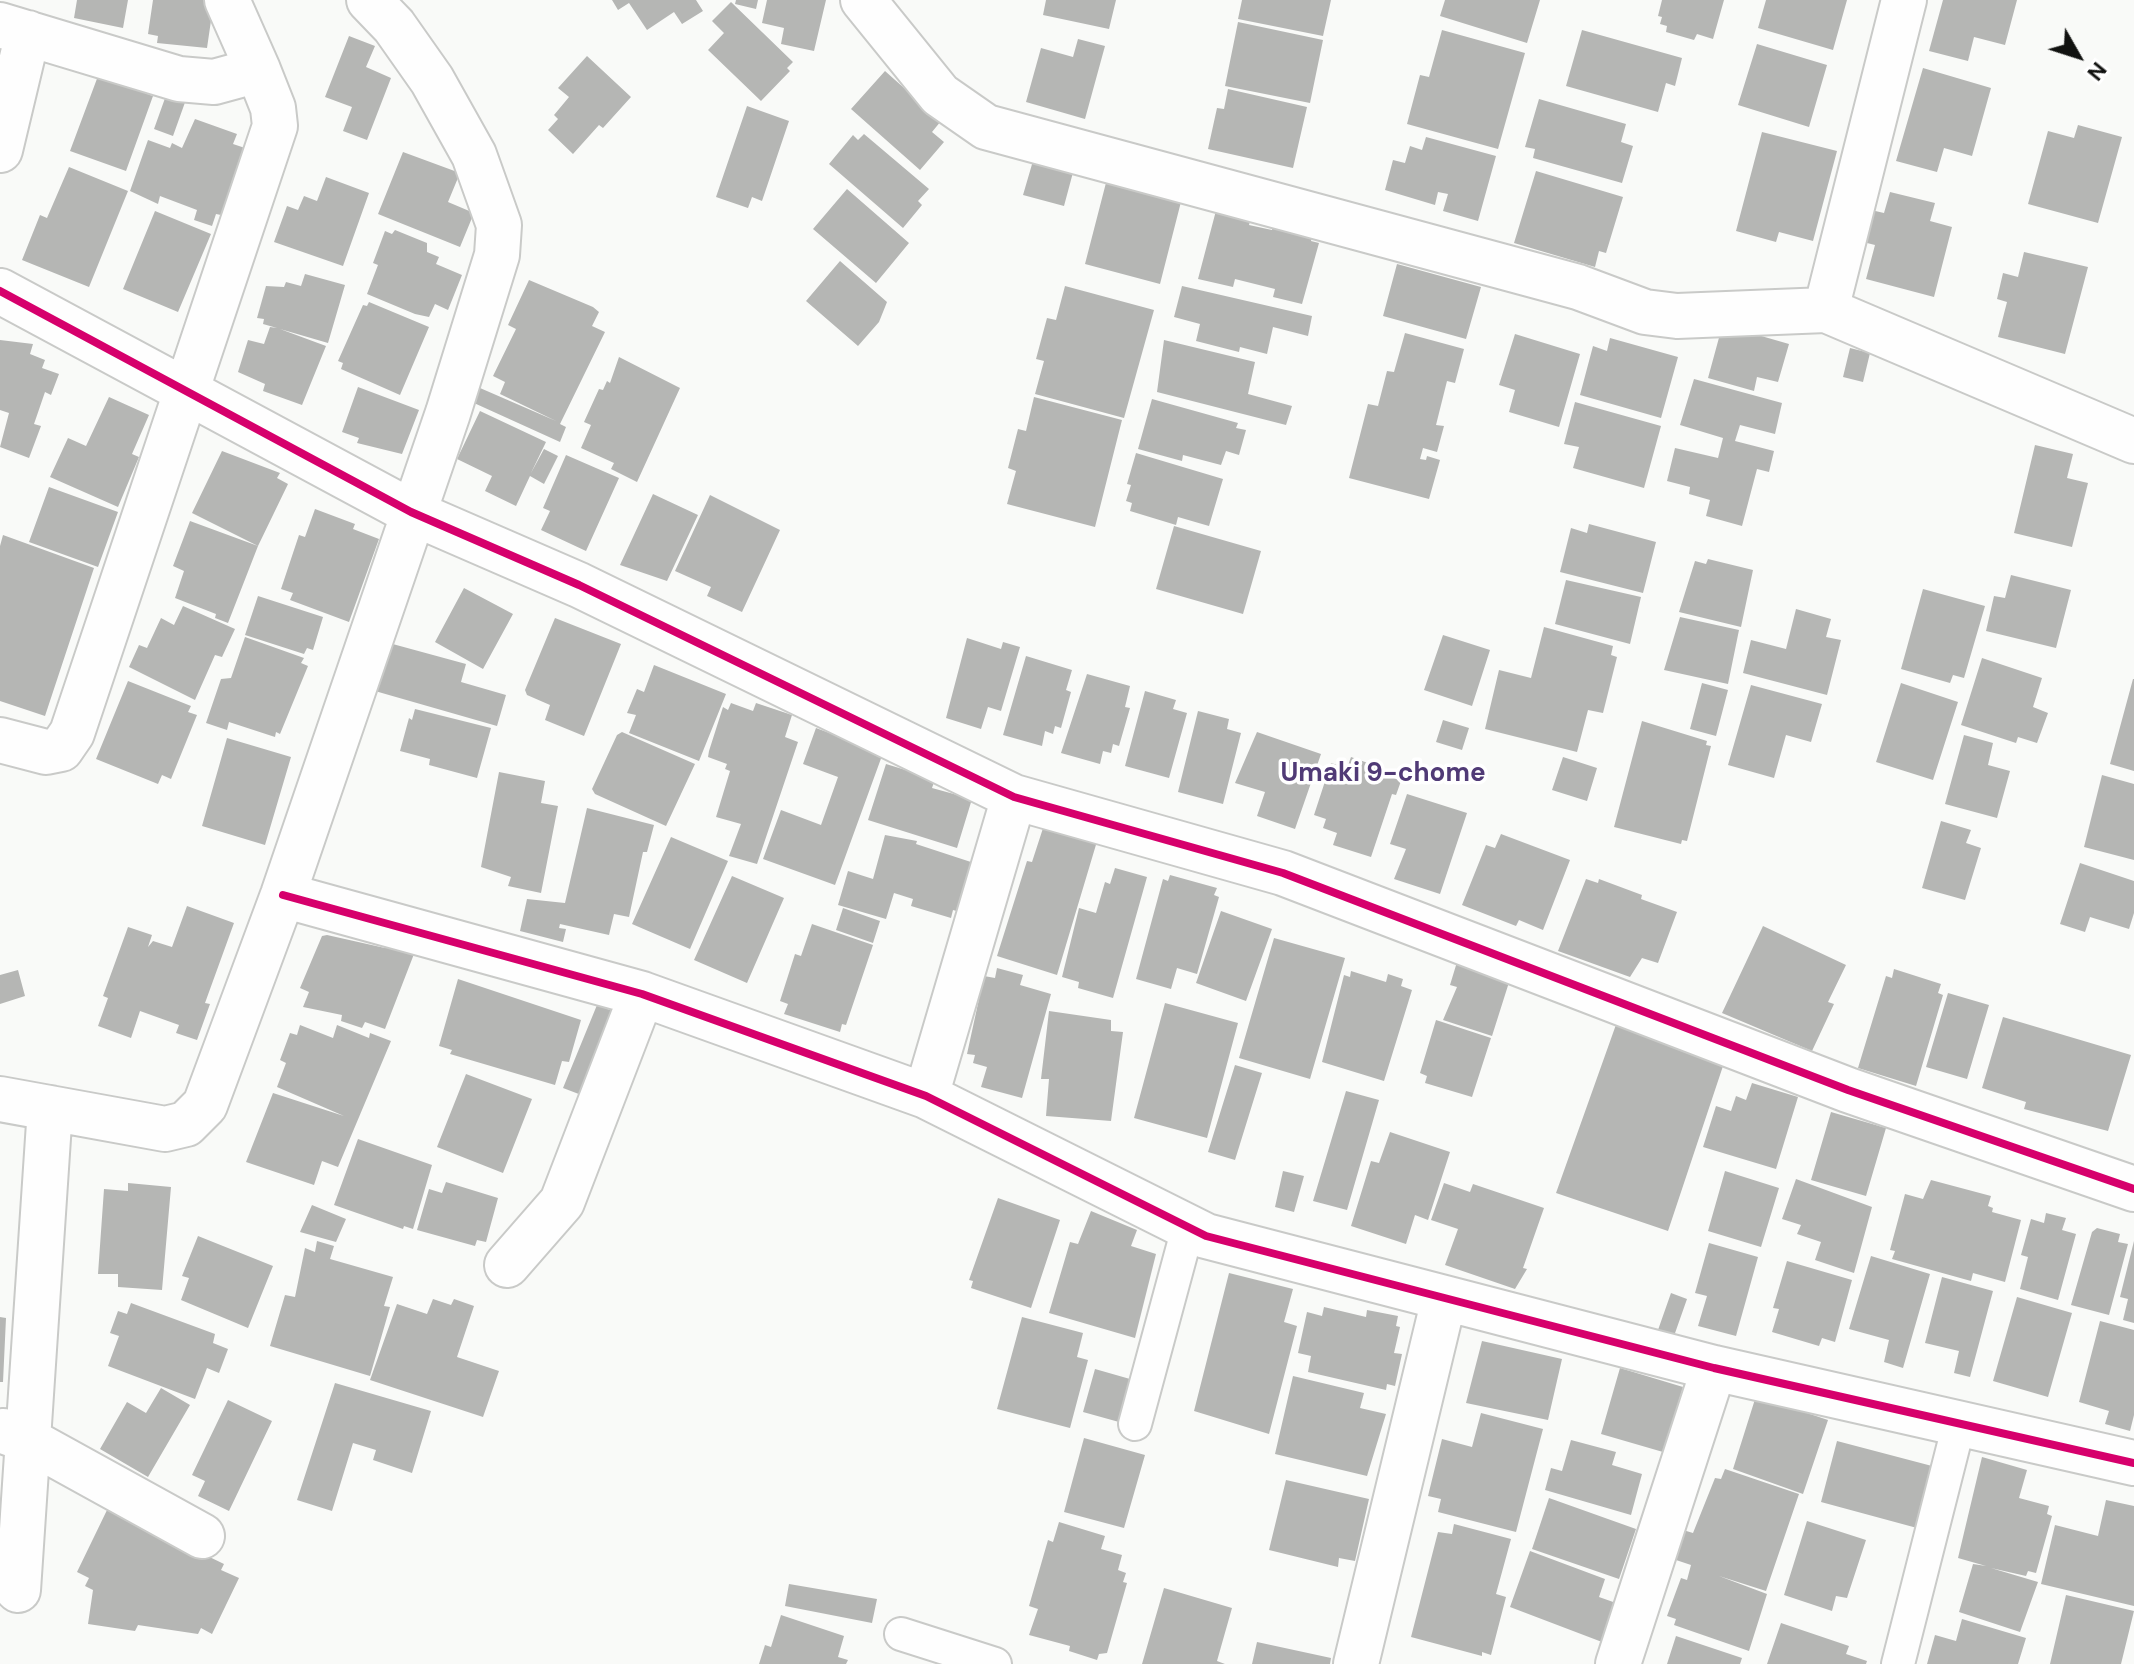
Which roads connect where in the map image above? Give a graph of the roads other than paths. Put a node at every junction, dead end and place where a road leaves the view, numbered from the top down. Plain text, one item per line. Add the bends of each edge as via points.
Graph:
1 (227, 0) edge
2 (369, 0) edge
3 (863, 0) edge
4 (1904, 0) edge
5 (14, 29) edge
6 (258, 70) junction
7 (0, 150) edge
8 (0, 291) edge
9 (1826, 310) junction
10 (186, 391) junction
11 (2134, 441) edge
12 (411, 512) junction
13 (0, 740) edge
14 (1014, 797) junction
15 (283, 895) junction
16 (642, 994) junction
17 (926, 1096) junction
18 (0, 1099) edge
19 (50, 1108) junction
20 (2134, 1189) edge
21 (1188, 1228) junction
22 (507, 1265) dead end
23 (1444, 1299) junction
24 (1714, 1368) junction
25 (1135, 1424) dead end
26 (1959, 1424) junction
27 (14, 1435) edge
28 (2134, 1463) edge
29 (202, 1536) dead end
30 (18, 1590) dead end
31 (901, 1634) dead end
32 (995, 1664) edge
33 (1356, 1664) edge
34 (1618, 1664) edge
35 (1898, 1664) edge

1 - 6 street
2 - 12 street via 432,80 474,155 499,225 497,255
3 - 9 street via 940,95 986,127 1578,287 1645,312 1677,316
4 - 9 street
5 - 6 street via 179,79 214,82
5 - 7 street
6 - 10 street via 275,126
8 - 10 street
9 - 11 street
10 - 12 street
10 - 13 street via 72,733 61,749 46,752
12 - 14 street via 579,585
12 - 15 street
14 - 17 street
14 - 20 street via 1283,873 1848,1090
15 - 16 street
15 - 19 street via 205,1105 186,1124 165,1129
16 - 17 street
16 - 22 street via 562,1202
17 - 21 street
18 - 19 street
19 - 27 street
21 - 23 street
21 - 25 lane
23 - 24 street
23 - 33 street
24 - 26 street
24 - 34 street
26 - 28 street
26 - 35 lane
27 - 29 street
27 - 30 street
31 - 32 lane

